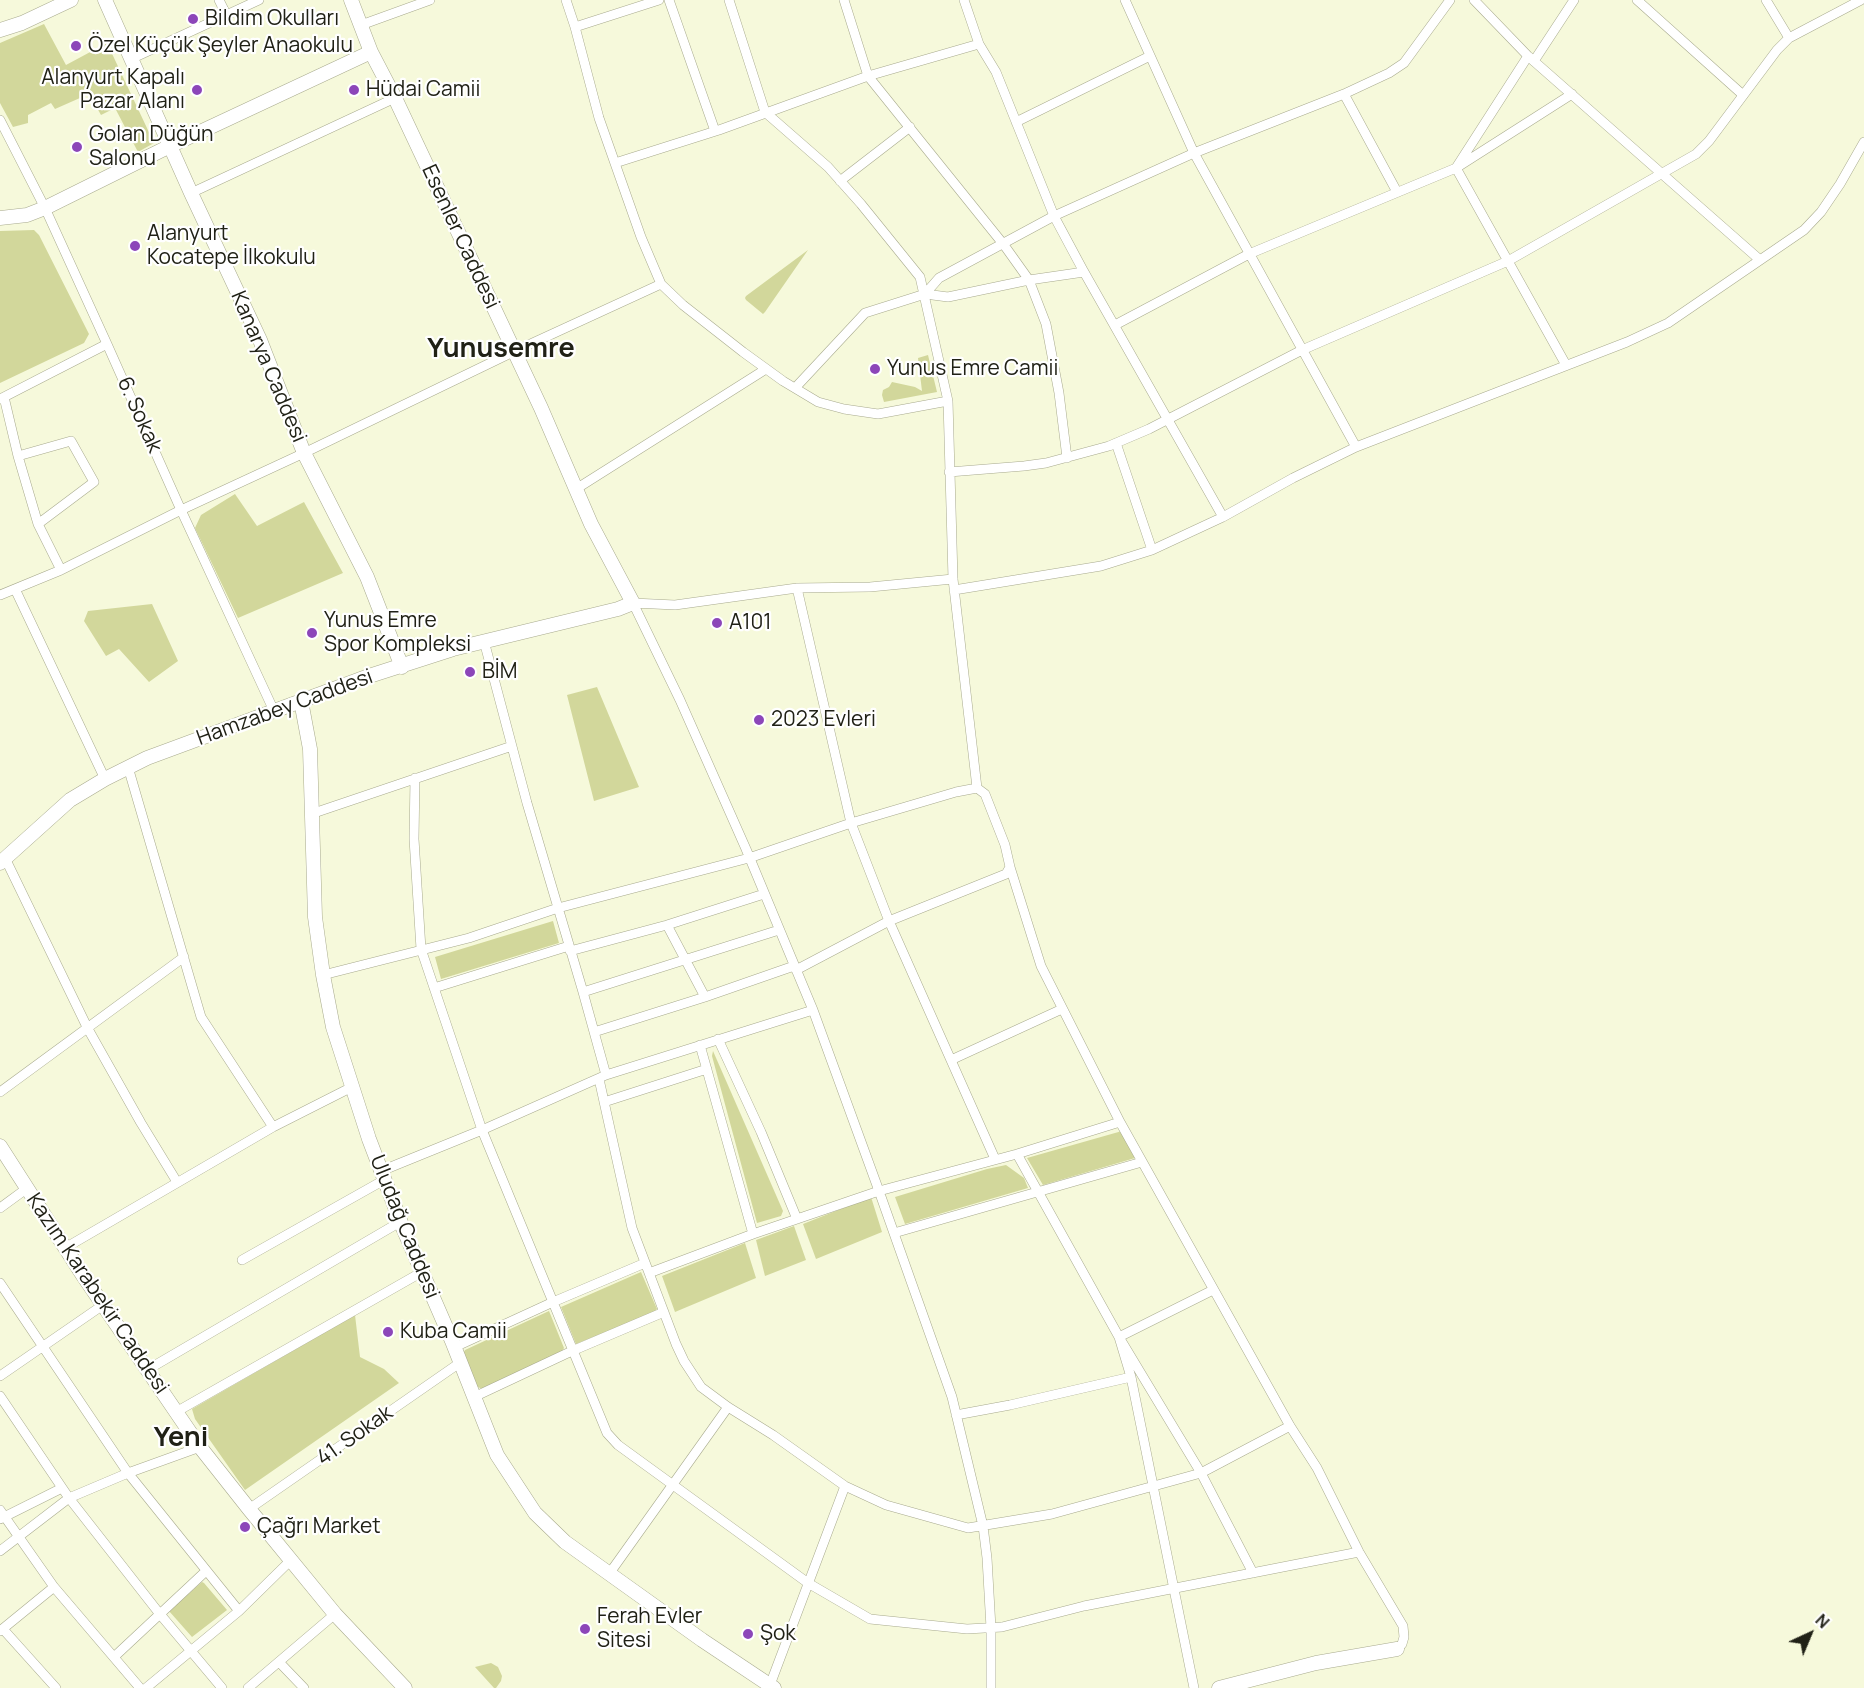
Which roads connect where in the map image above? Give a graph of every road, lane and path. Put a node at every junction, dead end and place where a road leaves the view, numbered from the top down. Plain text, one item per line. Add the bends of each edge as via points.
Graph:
1 (70, 0) edge
2 (105, 0) edge
3 (219, 0) edge
4 (259, 0) edge
5 (351, 0) edge
6 (430, 0) edge
7 (566, 0) edge
8 (659, 0) edge
9 (669, 0) edge
10 (729, 0) edge
11 (844, 0) edge
12 (964, 0) edge
13 (1125, 0) edge
14 (1449, 0) edge
15 (1474, 0) edge
16 (1574, 0) edge
17 (1637, 0) edge
18 (1766, 0) edge
19 (1861, 0) edge
20 (226, 14) junction
21 (361, 24) junction
22 (575, 27) junction
23 (0, 30) edge
24 (1789, 38) junction
25 (979, 44) junction
26 (371, 52) junction
27 (1150, 56) junction
28 (1531, 58) junction
29 (131, 59) junction
30 (868, 76) junction
31 (1344, 94) junction
32 (1572, 94) junction
33 (1743, 95) junction
34 (395, 98) junction
35 (765, 112) junction
36 (0, 120) edge
37 (1016, 122) junction
38 (910, 128) junction
39 (715, 131) junction
40 (1864, 142) edge
41 (170, 146) junction
42 (1194, 153) junction
43 (615, 163) junction
44 (1456, 168) junction
45 (1662, 173) junction
46 (840, 181) junction
47 (1397, 192) junction
48 (191, 193) junction
49 (45, 208) junction
50 (1054, 216) junction
51 (0, 218) edge
52 (1004, 244) junction
53 (1249, 254) junction
54 (1760, 260) junction
55 (1508, 261) junction
56 (1084, 272) junction
57 (1029, 280) junction
58 (661, 284) junction
59 (925, 294) junction
60 (1115, 326) junction
61 (107, 344) junction
62 (1302, 350) junction
63 (513, 352) junction
64 (1566, 365) junction
65 (766, 369) junction
66 (795, 388) junction
67 (2, 398) edge
68 (948, 401) junction
69 (1168, 419) junction
70 (1116, 443) junction
71 (1356, 447) junction
72 (304, 453) junction
73 (18, 456) junction
74 (1067, 458) junction
75 (949, 472) junction
76 (576, 489) junction
77 (181, 510) junction
78 (1223, 517) junction
79 (38, 524) junction
80 (1152, 550) junction
81 (61, 570) junction
82 (953, 579) junction
83 (797, 588) junction
84 (15, 589) junction
85 (954, 590) junction
86 (0, 595) edge
87 (633, 603) junction
88 (484, 641) junction
89 (402, 667) junction
90 (301, 701) junction
91 (274, 711) junction
92 (512, 746) junction
93 (128, 767) junction
94 (415, 778) junction
95 (105, 779) junction
96 (977, 788) junction
97 (311, 814) junction
98 (851, 823) junction
99 (749, 858) junction
100 (2, 860) edge
101 (1010, 867) junction
102 (764, 894) junction
103 (558, 908) junction
104 (889, 921) junction
105 (667, 925) junction
106 (779, 930) junction
107 (421, 949) junction
108 (570, 949) junction
109 (184, 957) junction
110 (686, 960) junction
111 (795, 968) junction
112 (323, 975) junction
113 (434, 988) junction
114 (583, 992) junction
115 (705, 997) junction
116 (1062, 1009) junction
117 (813, 1010) junction
118 (88, 1029) junction
119 (594, 1032) junction
120 (718, 1039) junction
121 (700, 1045) junction
122 (951, 1060) junction
123 (707, 1069) junction
124 (603, 1077) junction
125 (352, 1087) junction
126 (0, 1092) edge
127 (604, 1102) junction
128 (1120, 1122) junction
129 (273, 1127) junction
130 (482, 1130) junction
131 (0, 1146) edge
132 (1017, 1154) junction
133 (995, 1159) junction
134 (1142, 1162) junction
135 (382, 1176) junction
136 (177, 1182) junction
137 (26, 1189) junction
138 (879, 1191) junction
139 (1038, 1192) junction
140 (0, 1208) edge
141 (797, 1219) junction
142 (400, 1222) junction
143 (894, 1233) junction
144 (753, 1234) junction
145 (65, 1248) junction
146 (242, 1260) dead end
147 (647, 1268) junction
148 (422, 1272) junction
149 (0, 1283) edge
150 (1213, 1290) junction
151 (553, 1302) junction
152 (103, 1305) junction
153 (664, 1312) junction
154 (1119, 1337) junction
155 (43, 1347) junction
156 (454, 1347) junction
157 (572, 1351) junction
158 (460, 1362) junction
159 (147, 1370) junction
160 (0, 1376) edge
161 (1131, 1377) junction
162 (0, 1396) edge
163 (474, 1397) junction
164 (728, 1407) junction
165 (176, 1412) junction
166 (956, 1415) junction
167 (1290, 1426) junction
168 (200, 1447) junction
169 (128, 1473) junction
170 (1201, 1473) junction
171 (671, 1485) junction
172 (845, 1486) junction
173 (1154, 1487) junction
174 (62, 1488) junction
175 (69, 1498) junction
176 (249, 1509) junction
177 (1, 1515) edge
178 (982, 1526) junction
179 (18, 1536) junction
180 (0, 1551) edge
181 (1359, 1552) junction
182 (291, 1560) junction
183 (206, 1571) junction
184 (1253, 1573) junction
185 (609, 1574) junction
186 (808, 1583) junction
187 (54, 1587) junction
188 (1174, 1588) junction
189 (239, 1611) junction
190 (159, 1613) junction
191 (336, 1614) junction
192 (991, 1628) junction
193 (1, 1630) edge
194 (1397, 1649) joint
195 (190, 1650) junction
196 (114, 1657) junction
197 (279, 1662) junction
198 (55, 1687) edge
199 (771, 1687) edge
200 (140, 1688) edge
201 (146, 1688) edge
202 (222, 1688) edge
203 (248, 1688) edge
204 (304, 1688) edge
205 (405, 1688) edge
206 (991, 1688) edge
207 (1194, 1688) edge
208 (1219, 1688) edge

1 - 23 street
2 - 29 street, Kanarya Caddesi
3 - 20 street
4 - 20 street
5 - 21 street, Esenler Caddesi
6 - 21 street
7 - 22 street
8 - 22 street
9 - 39 street
10 - 35 street
11 - 30 street
12 - 25 street
13 - 27 street
14 - 31 street via 1404,63
15 - 28 street
16 - 28 street
17 - 33 street
18 - 24 street
19 - 24 street
20 - 29 street
21 - 26 street, Esenler Caddesi
22 - 43 street
24 - 33 street
25 - 30 street
25 - 37 street via 996,72
26 - 34 street, Esenler Caddesi
26 - 41 street
27 - 37 street
27 - 42 street
28 - 32 street
28 - 44 street
29 - 41 street, Kanarya Caddesi
30 - 35 street
30 - 38 street
31 - 42 street
31 - 47 street
32 - 44 street
32 - 45 street
33 - 45 street via 1696,154
34 - 48 street
34 - 63 street, Esenler Caddesi
35 - 39 street
35 - 46 street
36 - 49 street, 6. Sokak
37 - 50 street
38 - 46 street
38 - 52 street
39 - 43 street
40 - 54 street via 1821,212 1803,230
41 - 48 street, Kanarya Caddesi
41 - 49 street
42 - 50 street
42 - 53 street
43 - 58 street
44 - 47 street
44 - 55 street
45 - 54 street
45 - 55 street
46 - 59 street via 920,277
47 - 53 street
48 - 72 street, Kanarya Caddesi via 260,340
49 - 51 street
49 - 61 street, 6. Sokak
50 - 52 street
50 - 56 street
52 - 57 street
52 - 59 street via 939,278
53 - 60 street
53 - 62 street
54 - 64 street via 1668,323
55 - 62 street
55 - 64 street
56 - 57 street
56 - 60 street
57 - 59 street via 948,297
57 - 74 street via 1046,324
58 - 63 street
58 - 65 street
59 - 66 street via 865,313
59 - 68 street
60 - 69 street
61 - 67 street
61 - 77 street, 6. Sokak
62 - 69 street
62 - 71 street
63 - 72 street
63 - 76 street, Esenler Caddesi
64 - 71 street
65 - 66 street
65 - 76 street
66 - 68 street via 818,402 878,414
67 - 73 street
68 - 75 street
69 - 70 street
69 - 78 street
70 - 74 street
70 - 80 street
71 - 78 street
72 - 77 street
72 - 89 street, Kanarya Caddesi via 367,578
73 - 79 street
73 - 79 street via 71,441 93,482
74 - 75 street
75 - 82 street
76 - 87 street, Esenler Caddesi
77 - 81 street
77 - 91 street, 6. Sokak
78 - 80 street
79 - 81 street
80 - 85 street via 1101,566
81 - 84 street
82 - 83 street via 870,587
82 - 85 street
83 - 87 street via 675,604
83 - 98 street
84 - 86 street
84 - 95 street
85 - 96 street
87 - 88 street, Hamzabey Caddesi
87 - 99 street
88 - 89 street, Hamzabey Caddesi
88 - 92 street
89 - 90 street, Hamzabey Caddesi
90 - 91 street, Hamzabey Caddesi
90 - 97 street, Uludağ Caddesi via 310,749
91 - 93 street, Hamzabey Caddesi
92 - 94 street
92 - 103 street
93 - 95 street, Hamzabey Caddesi
93 - 109 street
94 - 97 street
94 - 107 street via 414,839
95 - 100 street, Hamzabey Caddesi via 70,800
96 - 98 street
96 - 101 street via 985,794
97 - 112 street, Uludağ Caddesi via 315,917
98 - 99 street
98 - 104 street
99 - 102 street
99 - 103 street
100 - 118 street
101 - 104 street via 1006,874
101 - 116 street via 1041,966
102 - 105 street
102 - 106 street
103 - 107 street
103 - 108 street
104 - 111 street
104 - 122 street
105 - 108 street
105 - 110 street
106 - 110 street
106 - 111 street
107 - 112 street
107 - 113 street
108 - 113 street
108 - 114 street
109 - 118 street
109 - 129 street via 201,1017
110 - 114 street
110 - 115 street
111 - 115 street
111 - 117 street
112 - 125 street, Uludağ Caddesi via 333,1028
113 - 130 street
114 - 119 street
115 - 119 street
116 - 122 street
116 - 128 street
117 - 120 street
117 - 138 street
118 - 126 street
118 - 136 street
119 - 124 street
120 - 121 street
120 - 141 street
121 - 123 street
121 - 124 street
122 - 133 street
123 - 127 street
123 - 144 street
124 - 127 street
124 - 130 street
125 - 129 street
125 - 135 street, Uludağ Caddesi
127 - 147 street via 632,1228
128 - 132 street
128 - 134 street
129 - 136 street
130 - 135 street
130 - 151 street
131 - 137 street, Kazım Karabekir Caddesi
132 - 133 street
132 - 139 street
133 - 138 street
134 - 139 street
134 - 150 street
135 - 142 street, Uludağ Caddesi
135 - 146 street
136 - 145 street
137 - 140 street
137 - 145 street, Kazım Karabekir Caddesi
138 - 141 street
138 - 143 street
139 - 143 street
139 - 154 street
141 - 144 street
142 - 148 street, Uludağ Caddesi
142 - 159 street
143 - 166 street
144 - 147 street
145 - 152 street, Kazım Karabekir Caddesi
147 - 151 street
147 - 153 street
148 - 156 street, Uludağ Caddesi
148 - 165 street
149 - 155 street
150 - 154 street
150 - 167 street
151 - 156 street
151 - 157 street
152 - 155 street
152 - 159 street, Kazım Karabekir Caddesi
153 - 157 street
153 - 164 street via 684,1361 701,1387
154 - 161 street
154 - 170 street
155 - 160 street
155 - 169 street
156 - 158 street, Uludağ Caddesi
157 - 163 street
157 - 171 street via 608,1433
158 - 163 street, Uludağ Caddesi
158 - 176 street, 41. Sokak
159 - 165 street, Kazım Karabekir Caddesi
161 - 166 street
161 - 173 street
162 - 174 street
163 - 185 street, Uludağ Caddesi via 497,1455 535,1513 565,1542
164 - 171 street
164 - 172 street
165 - 168 street, Kazım Karabekir Caddesi
166 - 178 street
167 - 170 street
167 - 181 street via 1317,1468
168 - 169 street
168 - 176 street, Kazım Karabekir Caddesi
169 - 175 street
169 - 183 street
170 - 173 street
170 - 184 street
171 - 185 street
171 - 186 street
172 - 178 street via 886,1505 968,1528
172 - 186 street
173 - 178 street via 1052,1514
173 - 188 street
174 - 175 street
174 - 177 street
175 - 179 street
175 - 190 street
176 - 182 street, Kazım Karabekir Caddesi
177 - 179 street
178 - 192 street
179 - 180 street
179 - 187 street
181 - 184 street
181 - 194 street via 1403,1626 1404,1637
182 - 189 street
182 - 191 street, Kazım Karabekir Caddesi
183 - 189 street
183 - 190 street
184 - 188 street
185 - 199 street, Uludağ Caddesi
186 - 192 street via 870,1619
186 - 199 street
187 - 193 street
187 - 196 street
188 - 192 street
188 - 207 street
189 - 195 street
190 - 195 street
190 - 196 street
191 - 197 street
191 - 205 street, Kazım Karabekir Caddesi
192 - 206 street
193 - 198 street
194 - 208 street via 1316,1663
195 - 201 street
195 - 202 street
196 - 200 street
197 - 203 street
197 - 204 street

